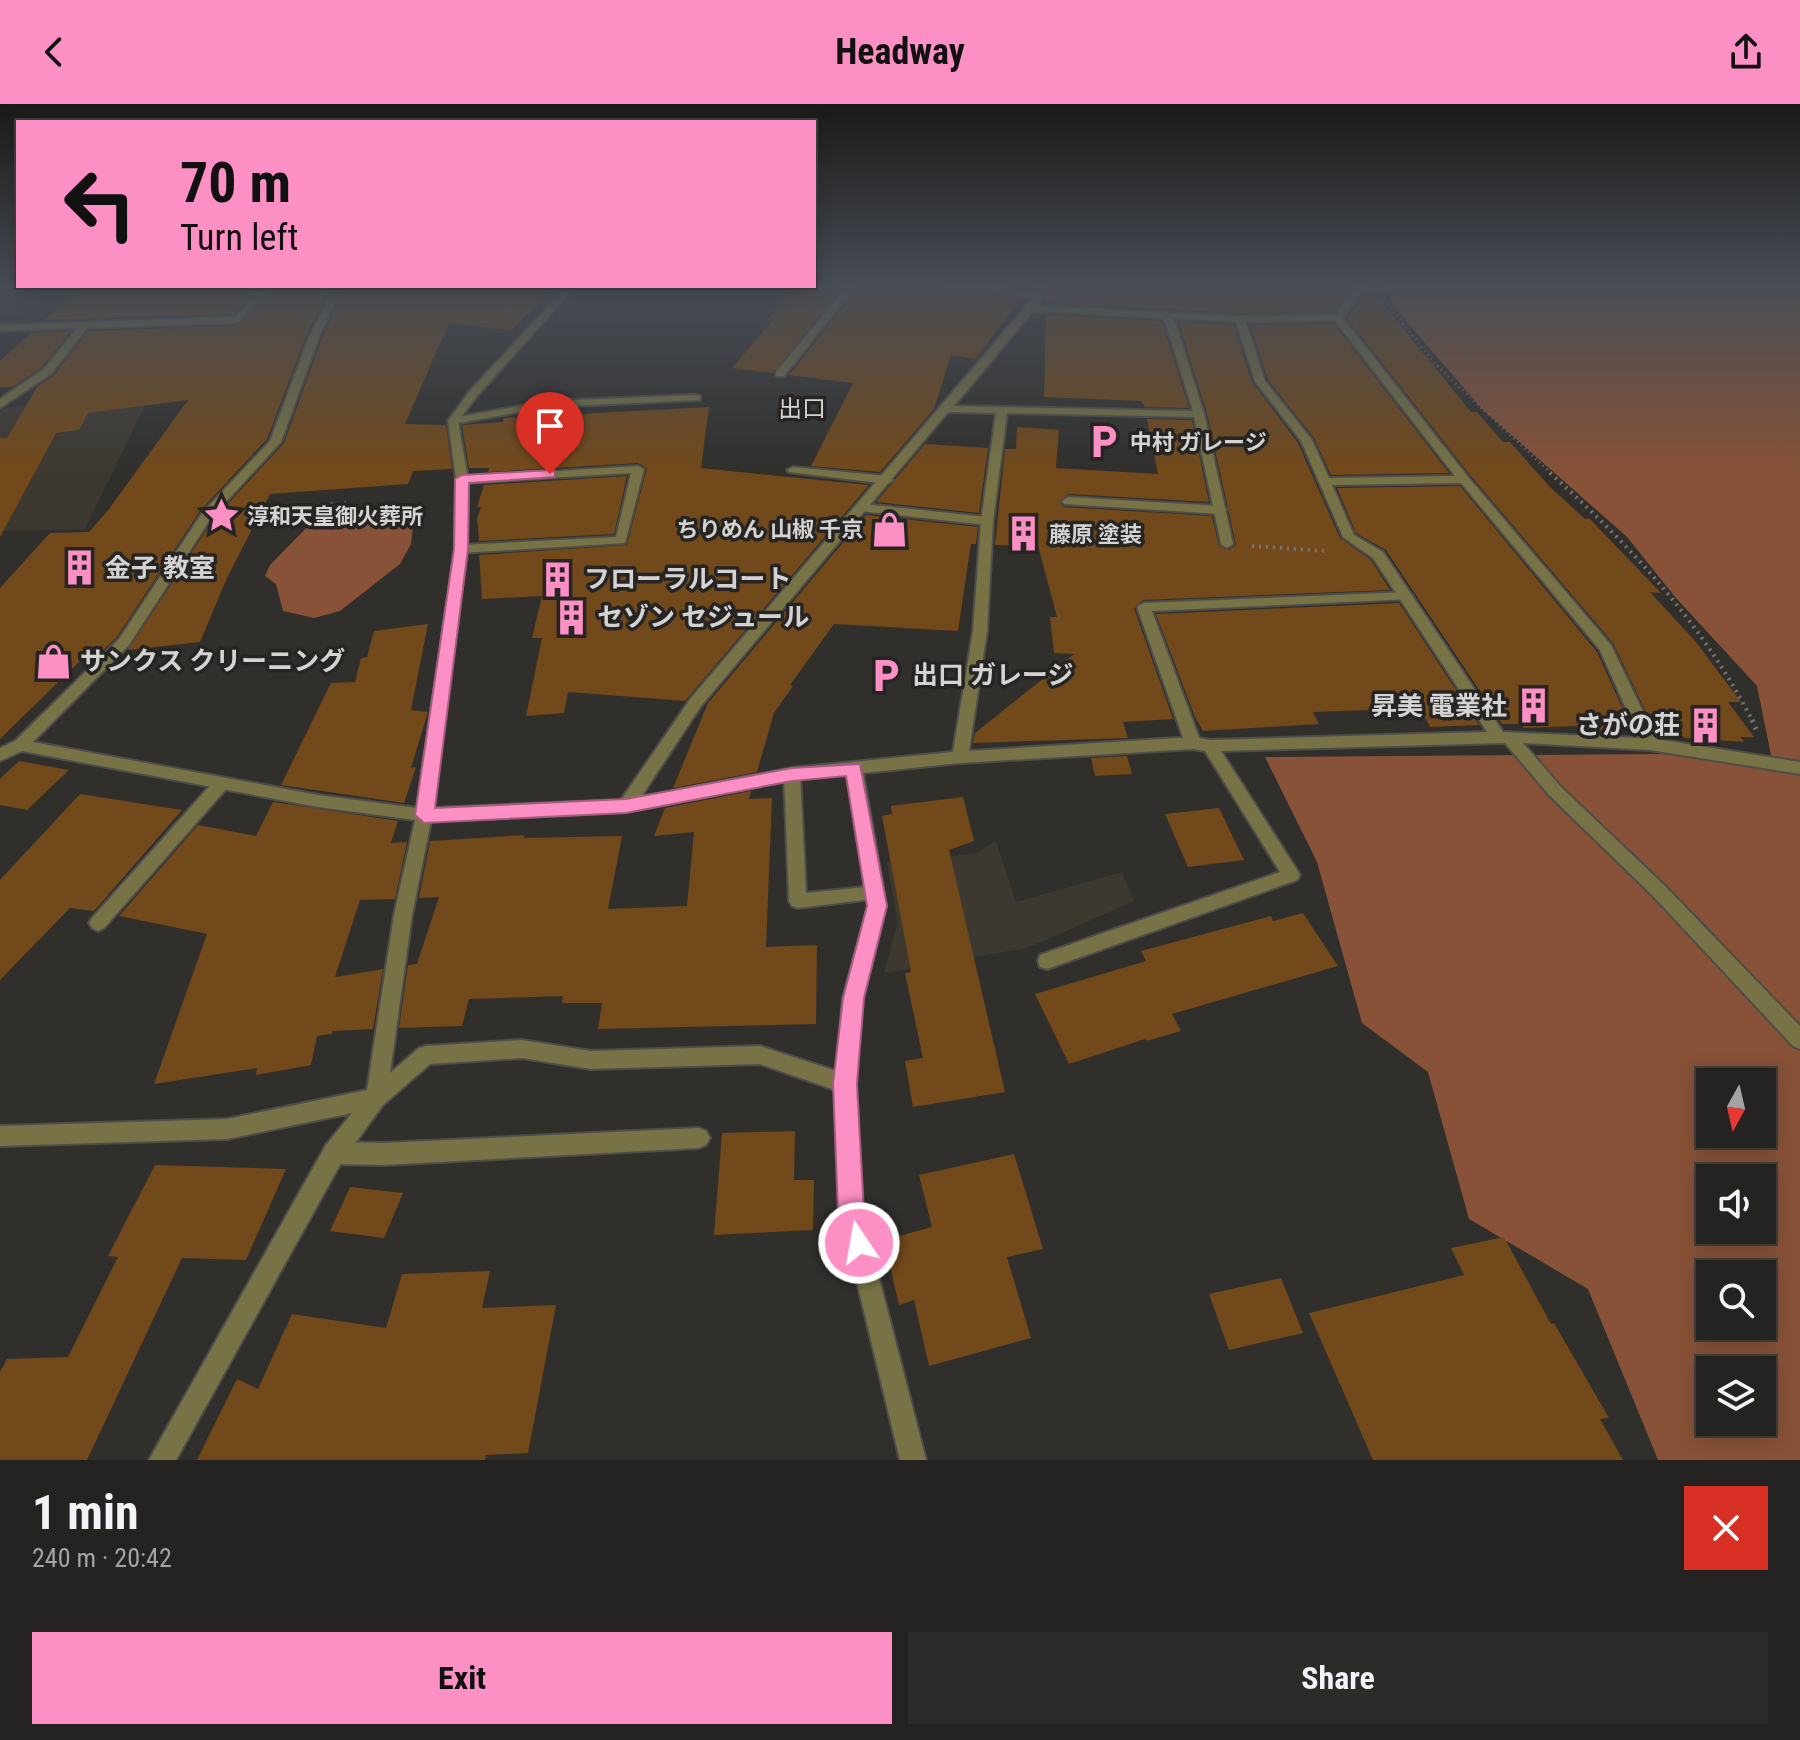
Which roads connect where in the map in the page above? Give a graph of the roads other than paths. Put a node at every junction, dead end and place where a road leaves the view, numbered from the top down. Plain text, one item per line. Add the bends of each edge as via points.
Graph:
1 (67, 347) edge
2 (310, 347) edge
3 (516, 347) edge
4 (802, 347) edge
5 (997, 347) edge
6 (1178, 347) edge
7 (1249, 347) edge
8 (1361, 347) edge
9 (780, 374) dead end
10 (696, 398) dead end
11 (0, 405) edge
12 (946, 409) junction
13 (1002, 411) junction
14 (1199, 414) junction
15 (453, 421) junction
16 (793, 470) dead end
17 (462, 479) junction
18 (1464, 479) junction
19 (887, 480) junction
20 (1327, 482) junction
21 (1068, 501) dead end
22 (864, 508) junction
23 (1221, 510) junction
24 (987, 521) junction
25 (1227, 544) road end
26 (461, 549) junction
27 (1406, 596) junction
28 (1505, 738) junction
29 (1201, 744) junction
30 (1650, 744) junction
31 (20, 745) junction
32 (0, 755) edge
33 (960, 757) junction
34 (1800, 768) edge
35 (854, 769) junction
36 (792, 774) junction
37 (221, 784) junction
38 (626, 806) junction
39 (424, 815) junction
40 (875, 893) junction
41 (98, 923) dead end
42 (1047, 961) dead end
43 (1800, 1040) edge
44 (845, 1084) junction
45 (376, 1098) junction
46 (0, 1136) edge
47 (699, 1138) dead end
48 (334, 1153) junction
49 (162, 1460) edge
50 (913, 1460) edge

1 - 11 street via 48,371
2 - 31 street via 275,442 206,516 124,642
3 - 15 street
4 - 9 street
5 - 12 street
6 - 14 street
7 - 20 street via 1260,381 1306,440
8 - 18 street
10 - 15 street via 548,404
12 - 13 street
12 - 19 street
13 - 14 street
13 - 24 street
14 - 23 street
15 - 17 street
16 - 19 street
17 - 26 street
17 - 26 street via 638,469 621,540
18 - 20 street
18 - 30 street via 1606,648
19 - 22 street
20 - 27 street via 1349,537 1378,555
21 - 23 street
22 - 24 street
22 - 38 street via 696,702
23 - 25 street
24 - 33 street via 980,631
26 - 39 street
27 - 28 street
27 - 29 street via 1144,607
28 - 29 street
28 - 30 street
28 - 43 street
29 - 33 street
29 - 42 street via 1291,875
30 - 34 street
31 - 32 street
31 - 37 street
33 - 35 street
35 - 36 street
35 - 40 street
36 - 38 street
36 - 40 street via 798,901
37 - 39 street
37 - 41 street
38 - 39 street
39 - 45 street
40 - 44 street via 877,906 853,998
44 - 45 street via 760,1055 591,1060 522,1049 426,1055
44 - 50 street via 851,1212
45 - 46 street via 227,1129
45 - 48 street
47 - 48 street
48 - 49 street

